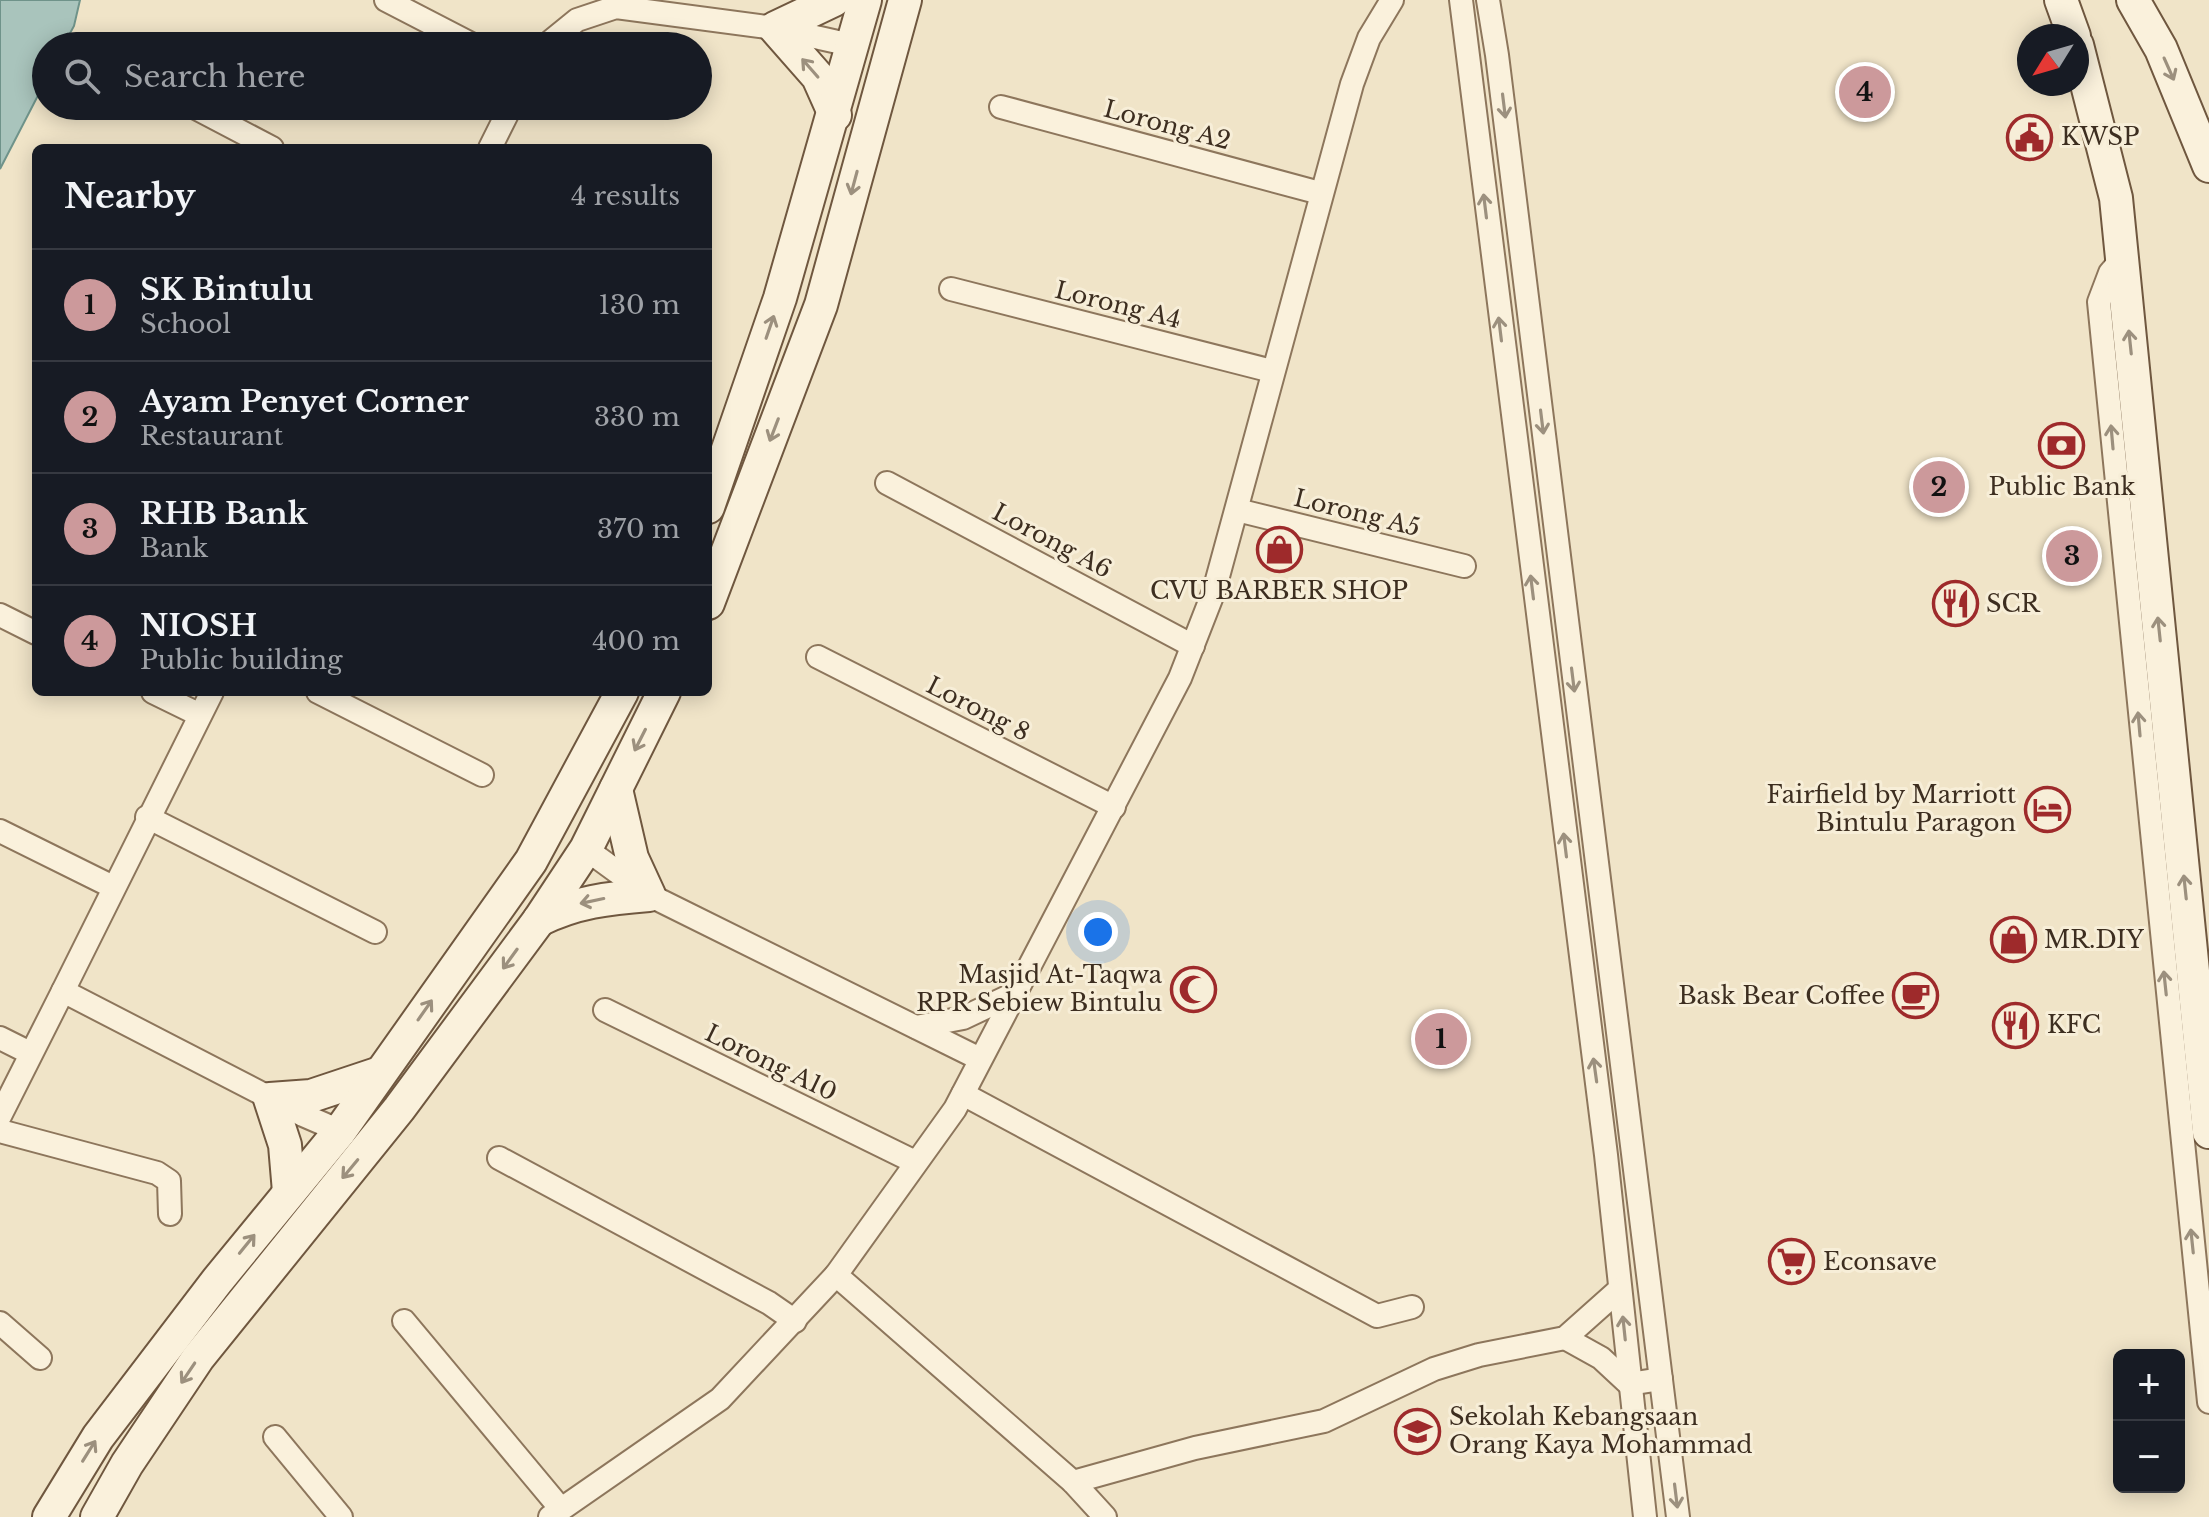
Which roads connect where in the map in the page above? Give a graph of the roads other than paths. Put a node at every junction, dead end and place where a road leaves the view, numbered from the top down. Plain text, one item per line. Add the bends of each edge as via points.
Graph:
1 (386, 0) edge
2 (834, 0) edge
3 (865, 0) edge
4 (905, 0) edge
5 (1449, 0) edge
6 (1461, 0) edge
7 (1488, 0) edge
8 (2061, 0) edge
9 (2133, 0) edge
10 (1383, 1) edge
11 (572, 10) edge
12 (709, 10) edge
13 (2070, 24) edge
14 (1464, 25) junction
15 (775, 28) junction
16 (448, 32) edge
17 (556, 32) edge
18 (851, 45) junction
19 (2089, 92) edge
20 (1001, 107) dead end
21 (835, 115) junction
22 (219, 120) edge
23 (504, 120) edge
24 (870, 122) junction
25 (264, 144) edge
26 (492, 144) edge
27 (2209, 166) edge
28 (1320, 193) junction
29 (2122, 259) junction
30 (951, 289) dead end
31 (1272, 371) junction
32 (887, 483) dead end
33 (712, 495) edge
34 (1237, 510) junction
35 (1464, 566) dead end
36 (712, 592) edge
37 (0, 615) edge
38 (32, 631) edge
39 (1193, 646) junction
40 (818, 657) dead end
41 (161, 696) edge
42 (210, 696) edge
43 (326, 696) edge
44 (620, 696) edge
45 (662, 696) edge
46 (200, 715) junction
47 (601, 733) junction
48 (482, 775) dead end
49 (616, 789) junction
50 (1114, 807) junction
51 (147, 817) junction
52 (0, 831) edge
53 (586, 849) junction
54 (113, 887) junction
55 (649, 895) junction
56 (539, 920) junction
57 (375, 932) dead end
58 (63, 991) junction
59 (1016, 993) junction
60 (605, 1010) dead end
61 (916, 1027) junction
62 (0, 1038) edge
63 (30, 1053) junction
64 (980, 1059) junction
65 (380, 1073) junction
66 (963, 1094) junction
67 (270, 1099) junction
68 (399, 1109) junction
69 (0, 1116) edge
70 (0, 1131) edge
71 (340, 1131) junction
72 (2209, 1132) edge
73 (1631, 1142) junction
74 (499, 1158) dead end
75 (915, 1162) junction
76 (289, 1192) junction
77 (170, 1214) dead end
78 (836, 1275) junction
79 (1619, 1286) junction
80 (1412, 1307) dead end
81 (404, 1321) dead end
82 (795, 1321) junction
83 (0, 1323) edge
84 (1565, 1338) junction
85 (40, 1358) dead end
86 (1661, 1379) junction
87 (1629, 1384) junction
88 (2209, 1402) edge
89 (275, 1437) dead end
90 (1073, 1482) junction
91 (556, 1513) edge
92 (1100, 1515) edge
93 (49, 1517) edge
94 (97, 1517) edge
95 (341, 1517) edge
96 (1645, 1517) edge
97 (1678, 1517) edge

1 - 16 street
2 - 15 street
3 - 18 street
4 - 24 street
5 - 14 street
6 - 14 street
7 -> 73 street
8 - 13 street
9 -> 27 street via 2161,49
10 - 28 street
11 - 12 street
11 - 17 street
12 - 15 street
79 -> 14 street
15 - 18 street
21 -> 15 street via 818,77
18 - 21 street
18 - 24 street via 870,70
19 - 29 street via 2116,198
20 - 28 street, Lorong A2
33 -> 21 street
22 - 25 street
23 - 26 street
24 -> 36 street via 821,305
28 - 31 street
72 -> 29 street
88 -> 29 street via 2099,302
30 - 31 street, Lorong A4
31 - 34 street
32 - 39 street, Lorong A6
34 - 35 street, Lorong A5
34 - 39 street
37 - 38 street
39 - 50 street
40 - 50 street, Lorong 8
41 - 46 street
42 - 46 street
43 - 48 street
44 - 47 street
45 -> 49 street
46 - 51 street
47 - 53 street via 605,759 582,820
65 -> 47 street via 531,861
49 - 53 street
49 - 55 street via 632,858
50 - 59 street
51 - 54 street
51 - 57 street
52 - 54 street
53 - 55 street
53 - 56 street
54 - 58 street
55 -> 56 street via 600,898
55 - 61 street
56 -> 68 street
58 - 63 street
58 - 67 street
59 - 61 street via 963,1018
59 - 64 street
60 - 75 street, Lorong A10
61 - 64 street
62 - 63 street
63 - 69 street
64 - 66 street
65 - 67 street via 311,1096
65 - 71 street
66 - 75 street
66 - 80 street via 1377,1316
67 - 71 street
67 - 76 street via 285,1145
68 - 71 street via 369,1126
68 -> 94 street via 198,1358
70 - 77 street via 157,1173 169,1181
71 - 76 street
73 - 79 street via 1617,1152
73 - 86 street
74 - 82 street
75 - 78 street
93 -> 76 street via 98,1437
78 - 82 street
78 - 90 street
79 - 84 street
87 -> 79 street
81 - 91 street
82 - 91 street via 720,1399
83 - 85 street
84 - 87 street via 1601,1358
84 - 90 street via 1434,1369 1324,1421 1195,1448
86 - 87 street
86 -> 97 street
87 - 96 street
89 - 95 street
90 - 92 street

